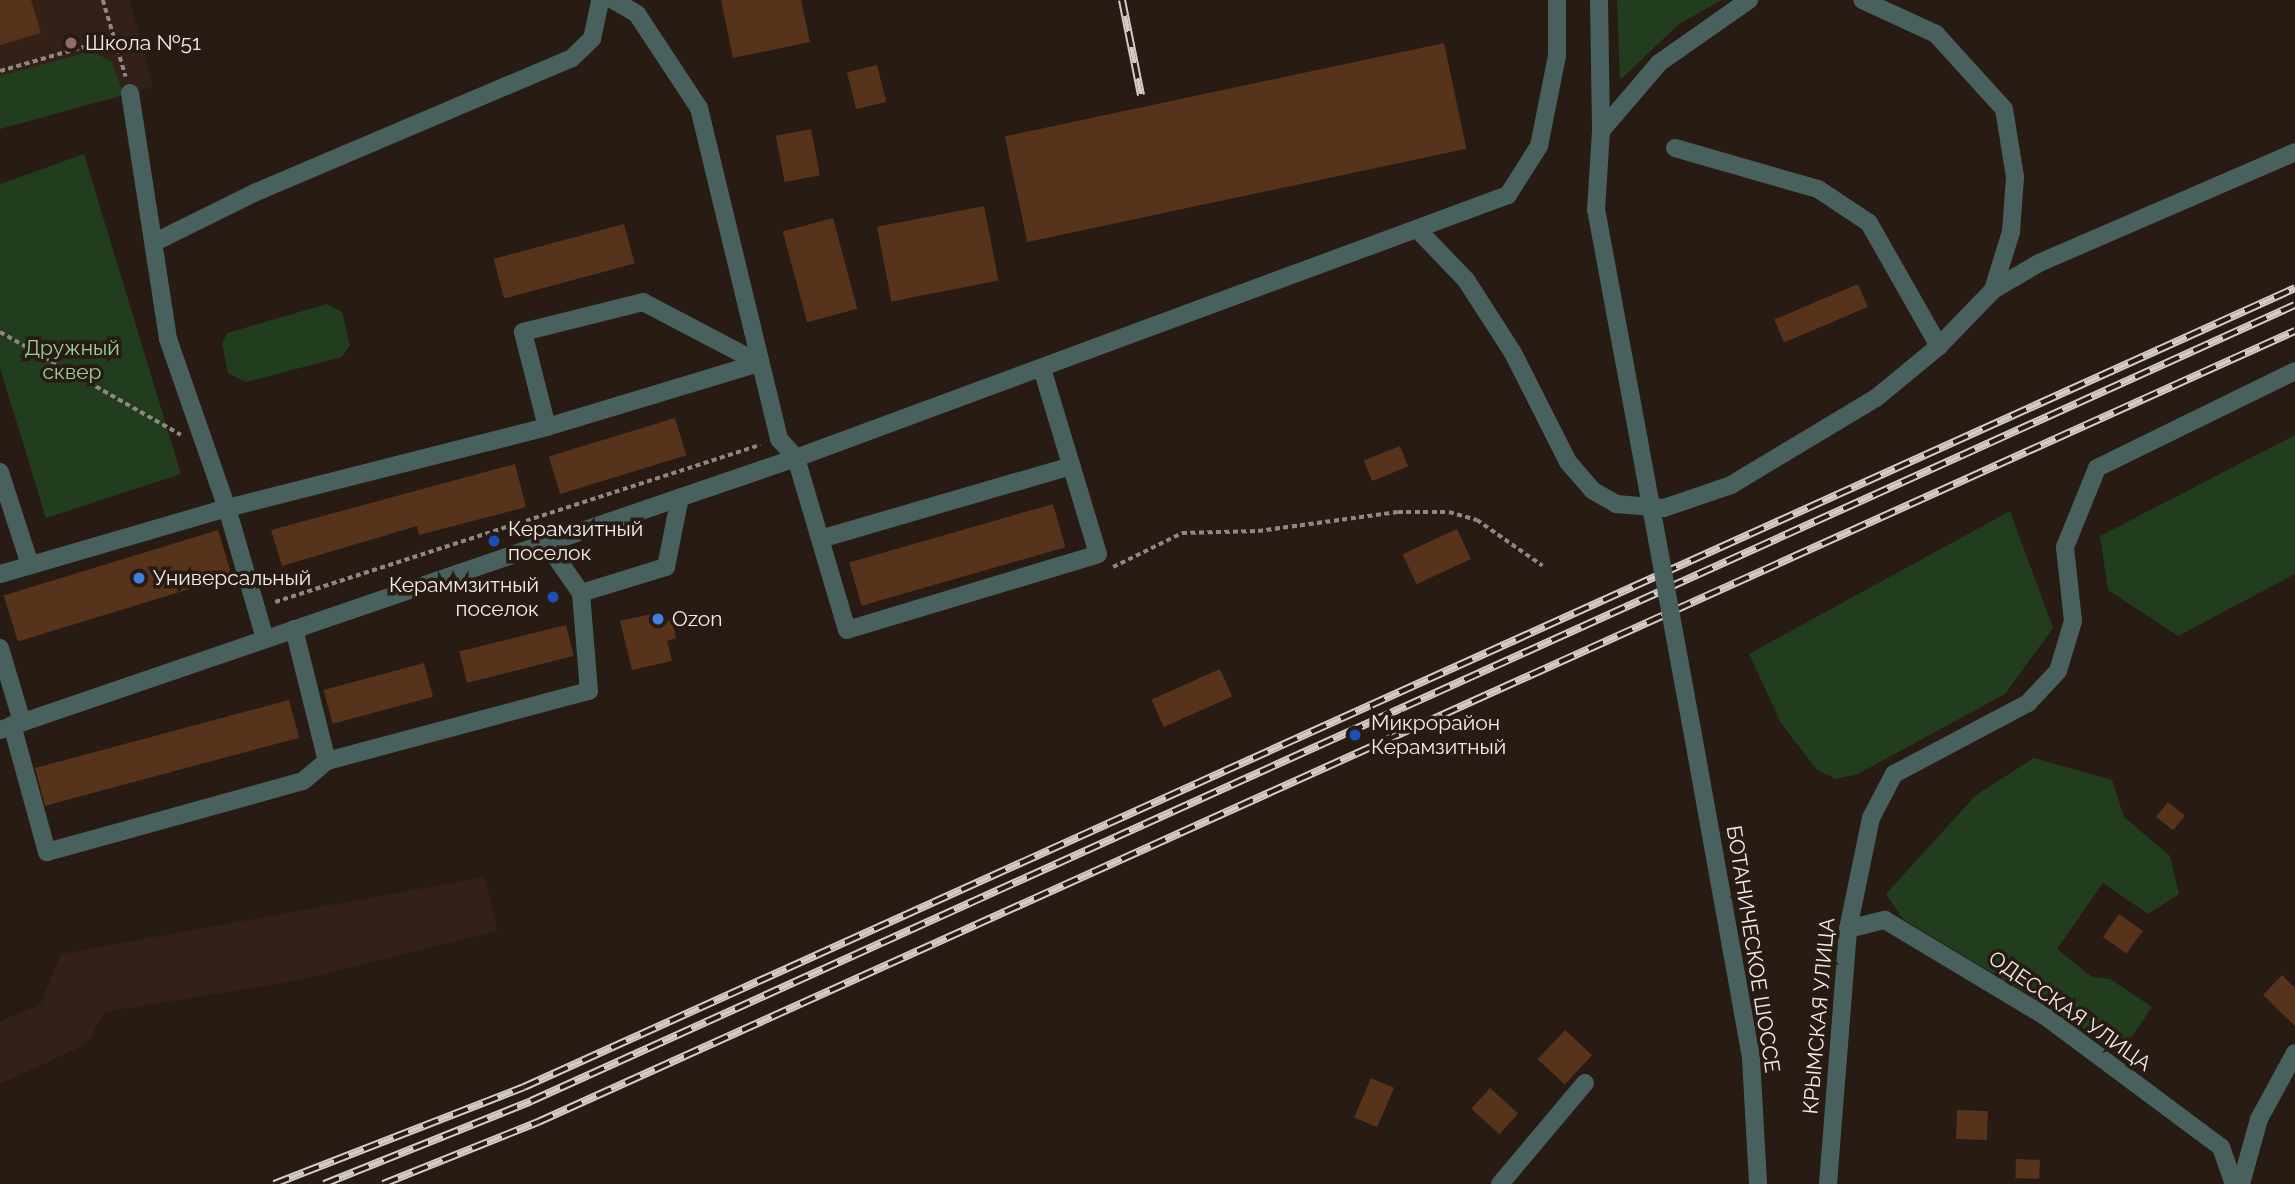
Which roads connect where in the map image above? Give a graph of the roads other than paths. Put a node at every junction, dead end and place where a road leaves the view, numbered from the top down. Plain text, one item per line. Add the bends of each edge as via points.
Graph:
1 (600, 0) edge
2 (613, 0) edge
3 (1557, 0) edge
4 (1599, 0) edge
5 (1749, 0) edge
6 (1862, 0) edge
7 (636, 7) edge
8 (130, 93) road end
9 (1601, 131) junction
10 (1675, 148) dead end
11 (2295, 152) edge
12 (1419, 231) junction
13 (155, 242) junction
14 (1993, 290) junction
15 (1939, 346) junction
16 (759, 363) junction
17 (1042, 368) junction
18 (2295, 371) edge
19 (547, 427) junction
20 (796, 458) junction
21 (1072, 466) junction
22 (0, 472) edge
23 (680, 498) junction
24 (227, 508) junction
25 (820, 539) junction
26 (546, 543) junction
27 (30, 565) junction
28 (0, 574) edge
29 (581, 593) junction
30 (295, 629) junction
31 (265, 639) junction
32 (0, 648) edge
33 (11, 726) edge
34 (327, 761) junction
35 (1848, 929) junction
36 (2295, 1053) edge
37 (1585, 1083) dead end
38 (1500, 1184) edge
39 (1758, 1184) edge
40 (1828, 1184) edge
41 (2234, 1184) edge
42 (2241, 1184) edge

1 - 13 street via 592,39 572,58 254,193
2 - 7 street
3 - 12 street via 1557,56 1532,156 1508,195
4 - 9 street, БОТАНИЧЕСКОЕ ШОССЕ
5 - 9 street via 1659,63
6 - 14 street via 1936,34 2004,109 2015,177 2011,233
7 - 16 street via 699,108
8 - 13 street
9 - 39 street, БОТАНИЧЕСКОЕ ШОССЕ, bridge via 1596,211 1751,1058
10 - 15 street via 1818,190 1869,223
11 - 14 street via 2039,262
12 - 15 street via 1466,280 1568,462 1592,490 1616,504 1664,508 1731,485 1876,398
12 - 17 street
13 - 24 street via 167,339
14 - 15 street
16 - 19 street
16 - 19 street via 643,302 523,332
16 - 20 street via 779,439
17 - 20 street
17 - 21 street
18 - 35 street, КРЫМСКАЯ УЛИЦА via 2097,468 2065,547 2073,621 2058,671 2028,704 1894,774 1871,818
19 - 24 street
20 - 23 street
20 - 25 street
21 - 25 street
21 - 25 street via 1098,554 847,630
22 - 27 street
23 - 26 street
23 - 29 street via 666,567
24 - 27 street
24 - 31 street
26 - 29 street
26 - 30 street
27 - 28 street
29 - 34 street via 589,691
30 - 31 street
30 - 34 street
31 - 33 street
32 - 33 street
33 - 34 street via 47,852 303,781
35 - 40 street, КРЫМСКАЯ УЛИЦА
35 - 41 street, ОДЕССКАЯ УЛИЦА via 1885,920 2045,1016 2221,1147
36 - 42 street via 2259,1119
37 - 38 street

